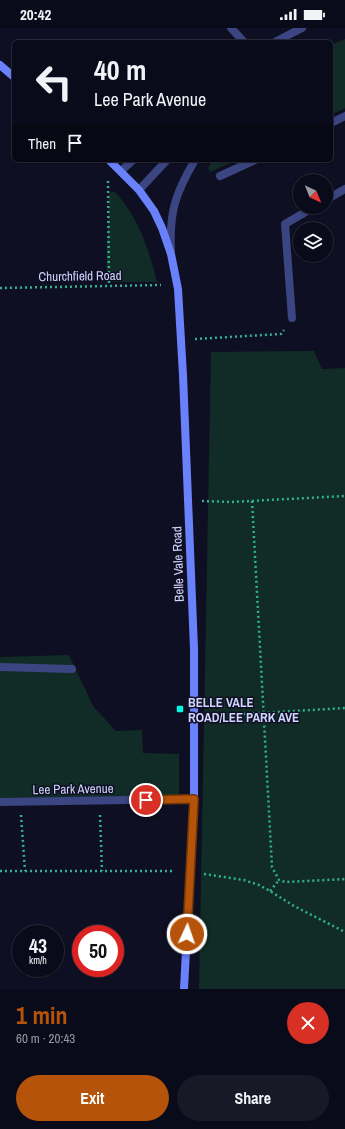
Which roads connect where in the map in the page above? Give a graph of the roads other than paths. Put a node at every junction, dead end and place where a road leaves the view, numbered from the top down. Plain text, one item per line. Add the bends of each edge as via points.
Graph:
1 (231, 28) edge
2 (302, 28) edge
3 (242, 40) edge
4 (279, 40) edge
5 (0, 65) edge
6 (12, 75) edge
7 (345, 117) edge
8 (333, 122) edge
9 (111, 162) edge
10 (131, 162) edge
11 (165, 162) edge
12 (194, 162) edge
13 (251, 162) edge
14 (121, 171) junction
15 (220, 176) dead end
16 (345, 189) edge
17 (139, 190) junction
18 (333, 196) edge
19 (302, 214) edge
20 (171, 254) junction
21 (292, 318) road end
22 (0, 667) edge
23 (72, 669) dead end
24 (194, 799) junction
25 (0, 802) edge
26 (184, 989) edge

1 - 3 street
2 - 4 street
5 - 6 main road
7 - 8 street
9 - 14 main road, Belle Vale Road
10 - 14 street
11 - 17 street
12 - 20 street via 180,188 172,214
13 - 15 street
14 - 17 main road, Belle Vale Road
16 - 18 street
17 - 20 main road, Belle Vale Road via 158,220
19 - 21 street via 285,224
20 - 24 main road, Belle Vale Road via 178,289 182,341 194,649
22 - 23 street
24 - 25 street, Lee Park Avenue
24 - 26 main road, Belle Vale Road

